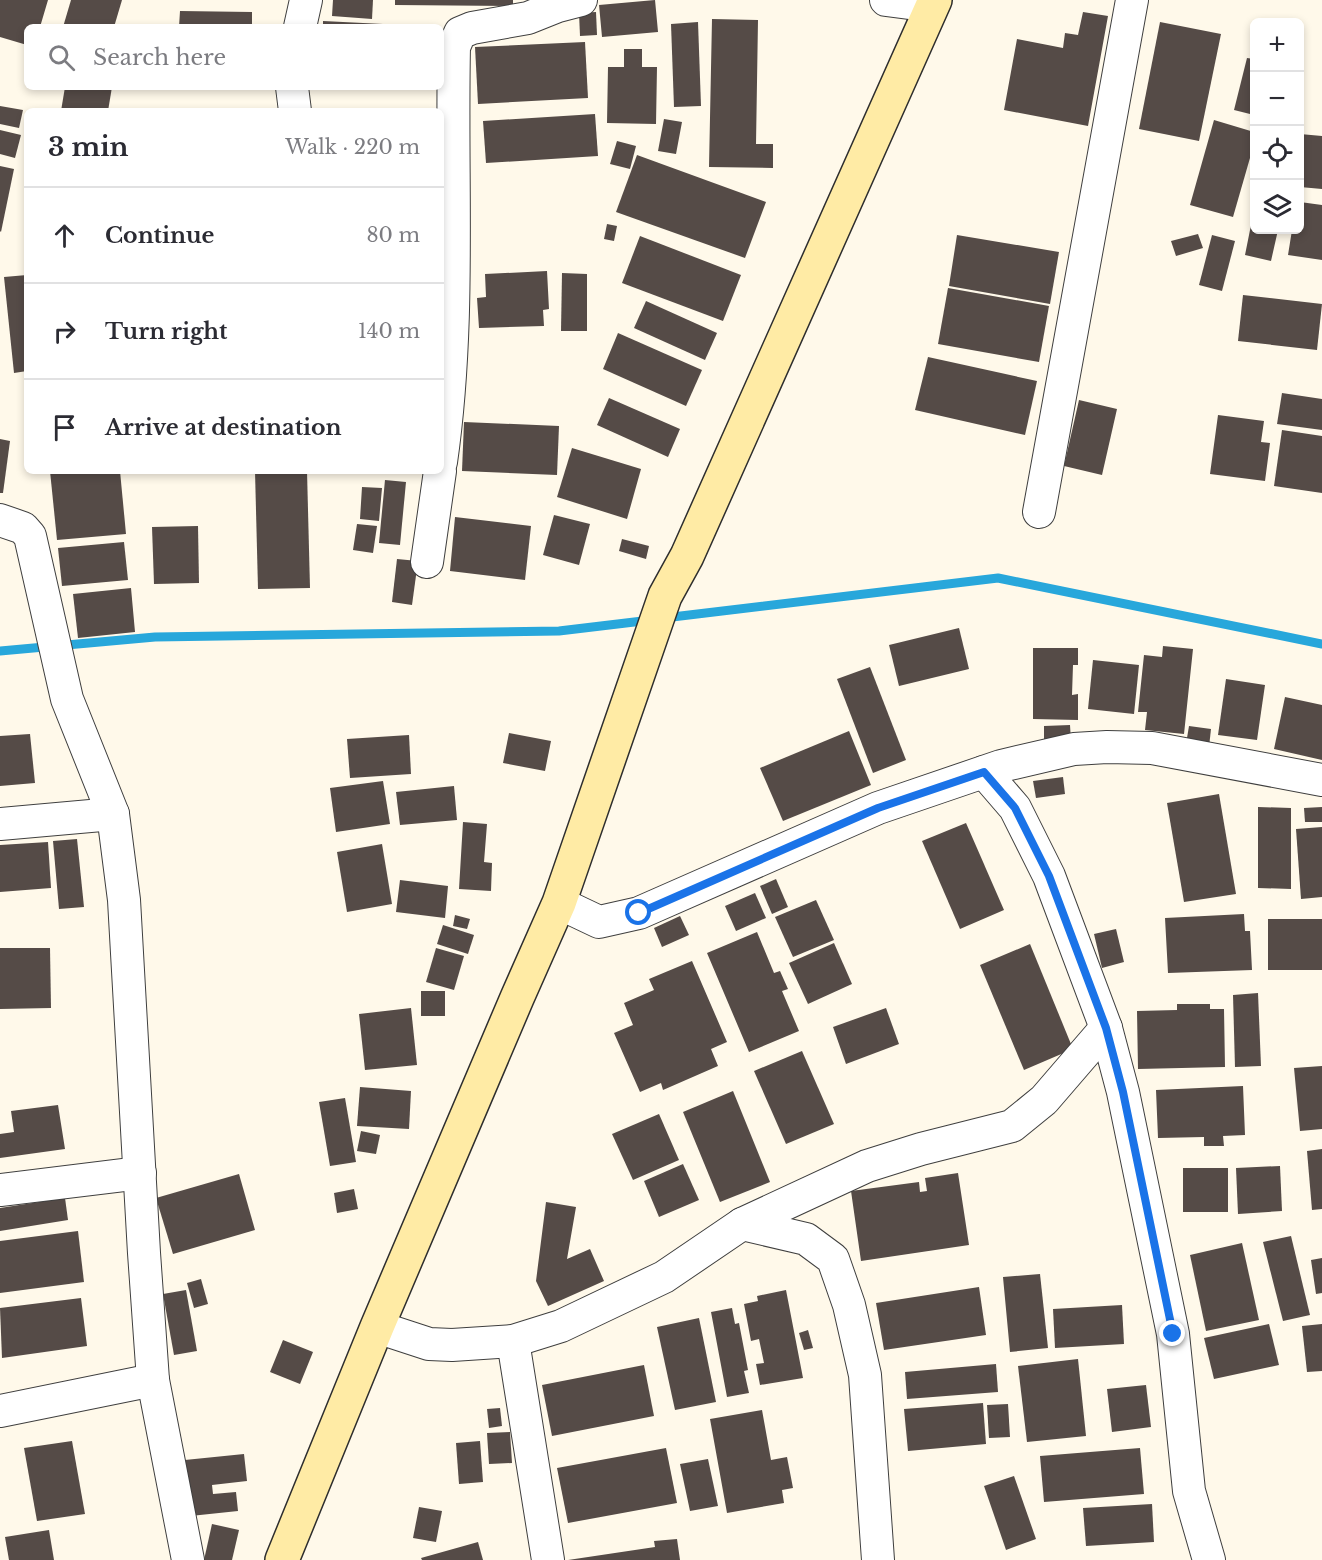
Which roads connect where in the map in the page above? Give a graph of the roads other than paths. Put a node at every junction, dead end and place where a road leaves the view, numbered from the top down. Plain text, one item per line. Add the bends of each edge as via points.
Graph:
1 (306, 0) edge
2 (581, 0) edge
3 (886, 0) edge
4 (1132, 0) edge
5 (933, 3) edge
6 (301, 24) edge
7 (292, 90) edge
8 (295, 108) edge
9 (444, 440) edge
10 (440, 474) edge
11 (1039, 512) dead end
12 (0, 520) edge
13 (427, 562) dead end
14 (984, 772) junction
15 (1322, 780) edge
16 (114, 814) junction
17 (0, 824) edge
18 (559, 903) junction
19 (1106, 1028) junction
20 (140, 1173) junction
21 (0, 1190) edge
22 (742, 1224) junction
23 (377, 1327) junction
24 (513, 1341) junction
25 (153, 1380) junction
26 (0, 1411) edge
27 (188, 1560) edge
28 (282, 1560) edge
29 (548, 1560) edge
30 (878, 1560) edge
31 (1209, 1560) edge

1 - 6 street
2 - 9 street via 528,18 472,28 460,33 454,47 451,387
3 - 5 street
4 - 11 street
5 - 18 street via 687,556 665,596
7 - 8 street
10 - 13 street
12 - 16 street via 22,528 30,536 67,699
14 - 15 street via 1074,749 1141,747
14 - 18 street via 878,808 639,913 599,922
14 - 19 street via 1015,808 1049,876
16 - 17 street
16 - 20 street via 124,900
18 - 23 street
19 - 22 street via 1044,1100 1012,1126 867,1166
19 - 31 street via 1173,1334 1189,1491
20 - 21 street
20 - 25 street
22 - 24 street via 664,1277 561,1326
22 - 30 street via 806,1239 833,1259 849,1305 865,1375
23 - 24 street via 429,1344
23 - 28 street
24 - 29 street
25 - 26 street
25 - 27 street

